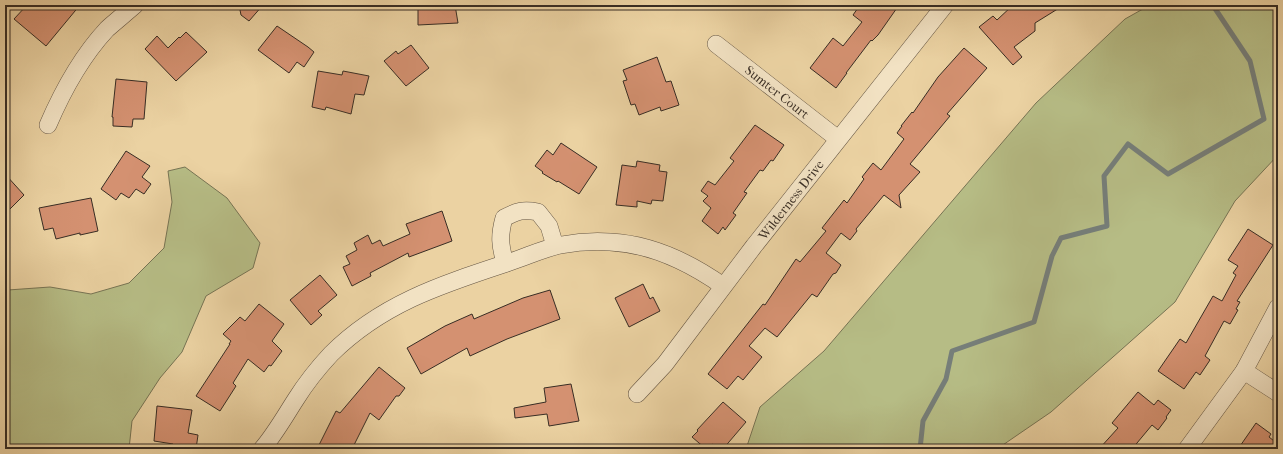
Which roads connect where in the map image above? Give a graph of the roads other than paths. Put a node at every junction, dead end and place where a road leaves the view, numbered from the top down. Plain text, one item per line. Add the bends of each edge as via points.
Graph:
1 (135, 5) edge
2 (945, 5) edge
3 (716, 44) dead end
4 (48, 125) dead end
5 (838, 139) junction
6 (555, 246) junction
7 (505, 264) junction
8 (723, 286) junction
9 (1278, 307) edge
10 (1244, 371) junction
11 (1278, 393) edge
12 (637, 394) dead end
13 (262, 449) edge
14 (1187, 449) edge

1 - 4 street via 108,29 89,51 59,99
2 - 5 street, Wilderness Drive
3 - 5 street, Sumter Court
5 - 8 street, Wilderness Drive
6 - 7 street
6 - 7 street via 549,226 538,212 518,211 504,218 500,231
6 - 8 street via 584,242 634,245 681,260
7 - 13 street via 426,291 388,310 353,335 313,375
8 - 12 street, Wilderness Drive via 665,364
9 - 10 street
10 - 11 street
10 - 14 street

